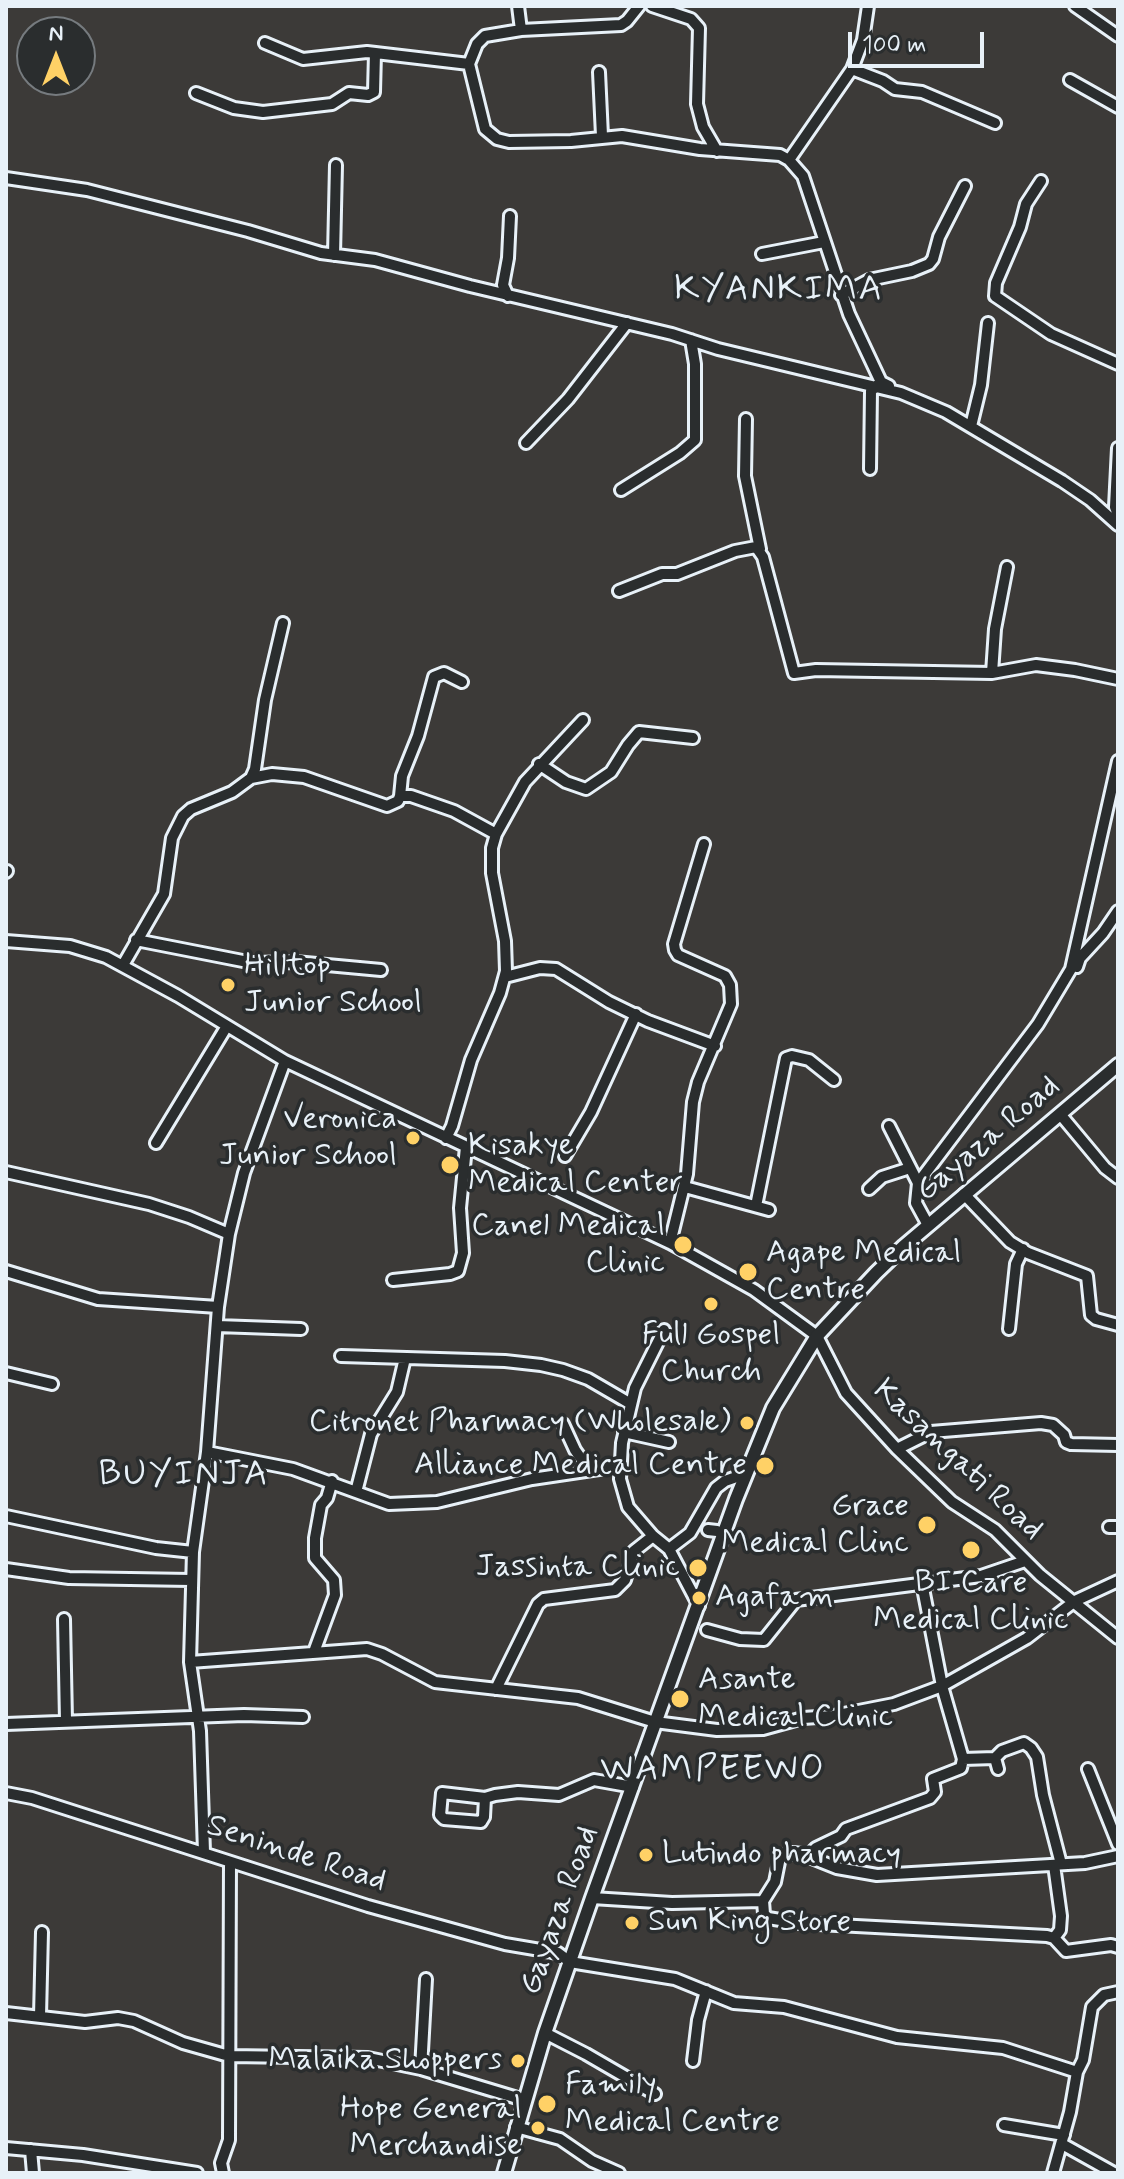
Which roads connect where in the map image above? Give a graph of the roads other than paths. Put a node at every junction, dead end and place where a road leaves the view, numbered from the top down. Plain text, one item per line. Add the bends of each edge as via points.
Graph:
1 (518, 6) edge
2 (639, 6) edge
3 (652, 6) edge
4 (868, 6) edge
5 (1075, 6) edge
6 (521, 30) junction
7 (1118, 36) edge
8 (265, 43) dead end
9 (375, 53) junction
10 (469, 64) junction
11 (852, 69) junction
12 (599, 72) dead end
13 (1070, 80) dead end
14 (196, 93) dead end
15 (1118, 107) edge
16 (995, 123) dead end
17 (602, 136) junction
18 (717, 151) junction
19 (789, 160) junction
20 (336, 165) dead end
21 (6, 178) edge
22 (1041, 181) dead end
23 (965, 186) dead end
24 (510, 216) dead end
25 (824, 242) junction
26 (762, 254) dead end
27 (334, 255) junction
28 (841, 295) junction
29 (508, 296) junction
30 (627, 323) junction
31 (988, 323) dead end
32 (691, 340) junction
33 (1118, 364) edge
34 (879, 384) junction
35 (746, 419) dead end
36 (971, 426) junction
37 (526, 443) dead end
38 (1118, 448) edge
39 (870, 469) dead end
40 (621, 490) dead end
41 (1118, 515) edge
42 (1118, 525) edge
43 (760, 549) junction
44 (1007, 567) dead end
45 (619, 591) dead end
46 (283, 623) dead end
47 (992, 673) junction
48 (1118, 679) edge
49 (462, 682) dead end
50 (583, 720) dead end
51 (693, 738) dead end
52 (1118, 761) edge
53 (539, 764) junction
54 (288, 767) dead end
55 (253, 773) junction
56 (400, 796) junction
57 (496, 834) junction
58 (704, 844) dead end
59 (1118, 911) edge
60 (136, 940) junction
61 (6, 941) edge
62 (123, 965) junction
63 (381, 970) dead end
64 (505, 977) junction
65 (1064, 984) junction
66 (636, 1014) junction
67 (227, 1026) junction
68 (715, 1046) junction
69 (285, 1061) junction
70 (1116, 1071) edge
71 (834, 1080) dead end
72 (1060, 1114) junction
73 (889, 1126) dead end
74 (446, 1138) junction
75 (156, 1143) dead end
76 (466, 1147) junction
77 (565, 1156) dead end
78 (910, 1168) junction
79 (6, 1172) edge
80 (1118, 1178) edge
81 (918, 1183) junction
82 (685, 1187) junction
83 (869, 1189) dead end
84 (964, 1194) junction
85 (756, 1206) junction
86 (769, 1210) dead end
87 (928, 1225) junction
88 (229, 1234) junction
89 (670, 1243) junction
90 (1023, 1249) junction
91 (6, 1271) edge
92 (393, 1280) dead end
93 (218, 1307) junction
94 (1118, 1325) edge
95 (217, 1326) junction
96 (301, 1329) dead end
97 (1009, 1329) dead end
98 (664, 1330) dead end
99 (817, 1336) junction
100 (341, 1356) dead end
101 (405, 1358) junction
102 (6, 1373) edge
103 (52, 1384) dead end
104 (631, 1404) junction
105 (563, 1424) dead end
106 (624, 1432) junction
107 (669, 1442) dead end
108 (1118, 1445) edge
109 (897, 1449) junction
110 (207, 1452) junction
111 (619, 1466) junction
112 (589, 1470) junction
113 (745, 1474) junction
114 (332, 1481) junction
115 (356, 1492) junction
116 (6, 1516) edge
117 (653, 1536) junction
118 (669, 1549) junction
119 (193, 1552) junction
120 (1025, 1561) junction
121 (6, 1569) edge
122 (191, 1580) junction
123 (1118, 1581) edge
124 (922, 1583) junction
125 (1075, 1601) junction
126 (699, 1606) junction
127 (64, 1619) dead end
128 (707, 1630) dead end
129 (1118, 1638) edge
130 (314, 1652) junction
131 (190, 1662) junction
132 (942, 1686) junction
133 (496, 1689) junction
134 (198, 1717) junction
135 (303, 1717) dead end
136 (66, 1721) junction
137 (655, 1722) junction
138 (6, 1724) edge
139 (963, 1759) junction
140 (1088, 1769) dead end
141 (633, 1787) junction
142 (6, 1793) edge
143 (485, 1798) junction
144 (1118, 1844) edge
145 (204, 1852) junction
146 (808, 1856) junction
147 (1118, 1856) edge
148 (230, 1862) junction
149 (1058, 1865) junction
150 (592, 1898) junction
151 (763, 1901) junction
152 (42, 1932) dead end
153 (1054, 1938) junction
154 (1118, 1947) edge
155 (570, 1962) junction
156 (426, 1979) dead end
157 (706, 1991) junction
158 (1118, 1992) edge
159 (6, 2013) edge
160 (40, 2016) junction
161 (545, 2033) junction
162 (229, 2056) junction
163 (693, 2061) dead end
164 (421, 2069) junction
165 (1077, 2072) junction
166 (655, 2094) dead end
167 (524, 2100) junction
168 (1004, 2125) dead end
169 (516, 2127) junction
170 (1063, 2140) junction
171 (6, 2148) edge
172 (31, 2150) junction
173 (505, 2172) edge
174 (33, 2173) edge
175 (197, 2173) edge
176 (223, 2173) edge
177 (619, 2173) edge
178 (1053, 2173) edge
179 (1114, 2173) edge

1 - 6 street
2 - 6 street via 621,25
3 - 18 street via 691,19 699,28 697,104
4 - 11 street
5 - 7 street
6 - 10 street via 485,36
8 - 9 street via 303,59
9 - 10 street
9 - 14 street via 374,92 349,93 332,104 263,112 234,108
10 - 17 street via 485,129 497,139
11 - 16 street
11 - 19 street
12 - 17 street
13 - 15 street
17 - 18 street
18 - 19 street
19 - 25 street via 803,176
20 - 27 street
21 - 27 street via 87,190
22 - 33 street via 1026,204 995,296 1051,334
23 - 28 street via 929,264 869,280
24 - 29 street via 503,285
25 - 26 street
25 - 28 street
27 - 29 street via 375,260
28 - 34 street
29 - 30 street
30 - 32 street
30 - 37 street
31 - 36 street
32 - 34 street
32 - 40 street via 695,440
34 - 36 street
34 - 39 street via 871,391
35 - 43 street via 745,476
36 - 42 street via 1077,491
38 - 41 street
43 - 45 street via 748,547
43 - 47 street via 794,673
44 - 47 street
46 - 55 street
47 - 48 street via 1036,665
49 - 56 street via 444,673 434,677
50 - 53 street
51 - 53 street via 639,732 611,772 586,789
52 - 65 street via 1078,947
53 - 57 street
54 - 55 street
55 - 56 street via 304,777 387,806
55 - 60 street via 232,792 183,816 172,838 164,894
56 - 57 street via 454,811
57 - 64 street via 492,873 506,949
58 - 68 street via 674,944 678,955 719,972 730,985 731,1004
59 - 65 street
60 - 62 street
60 - 63 street via 253,963
61 - 62 street via 79,948
62 - 67 street
64 - 66 street via 556,969
64 - 74 street
65 - 81 street
66 - 68 street
66 - 77 street
67 - 69 street
67 - 75 street
68 - 82 street via 693,1102
69 - 74 street
69 - 88 street via 244,1173
70 - 72 main road, Gayaza Road
71 - 85 street via 809,1060 786,1058
72 - 80 street
72 - 84 main road, Gayaza Road
73 - 78 street
74 - 76 street
76 - 89 street
76 - 92 street via 458,1271
78 - 81 street
78 - 83 street via 882,1177
79 - 88 street via 149,1204
81 - 87 street via 916,1203
82 - 85 street
82 - 89 street
84 - 87 main road, Gayaza Road
84 - 90 street
85 - 86 street
87 - 99 main road, Gayaza Road
88 - 93 street
89 - 99 street via 754,1290
90 - 94 street via 1087,1276 1091,1315
90 - 97 street via 1016,1264
91 - 93 street via 98,1299
93 - 95 street
95 - 96 street
95 - 110 street
98 - 104 street
99 - 109 street, Kasangati Road via 846,1393
99 - 113 main road, Gayaza Road via 773,1408
100 - 101 street
101 - 104 street via 541,1365 588,1379
101 - 115 street via 397,1392 371,1434
102 - 103 street
104 - 106 street
105 - 112 street
106 - 107 street
106 - 111 street
108 - 109 street via 1071,1444 1053,1425 1027,1423 931,1432
109 - 120 street, Kasangati Road
110 - 114 street
110 - 119 street
111 - 112 street
111 - 117 street via 628,1507
112 - 115 street via 437,1502 389,1504
113 - 118 street via 716,1488 690,1533
113 - 126 main road, Gayaza Road
114 - 115 street
114 - 130 street via 321,1505 315,1558 334,1580 335,1595
116 - 119 street
117 - 118 street
117 - 133 street via 634,1551 625,1580 615,1590 538,1604
118 - 126 street
119 - 122 street
120 - 124 street via 981,1576
120 - 125 street, Kasangati Road
121 - 122 street via 69,1578
122 - 131 street
123 - 125 street
124 - 128 street via 796,1600 764,1640
124 - 132 street
125 - 129 street, Kasangati Road
125 - 132 street via 1027,1638
126 - 137 main road, Gayaza Road
127 - 136 street
130 - 131 street
130 - 133 street via 367,1649 435,1682
131 - 134 street
132 - 137 street via 894,1704 763,1729
132 - 139 street
133 - 137 street via 578,1698
134 - 135 street
134 - 136 street
134 - 145 street
136 - 138 street
137 - 141 main road, Gayaza Road
139 - 146 street via 958,1771 933,1779 935,1792 930,1798 846,1829
139 - 149 street via 996,1763 1002,1751 1024,1743 1031,1748
140 - 144 street
141 - 143 street via 594,1780 559,1795 518,1792
141 - 150 main road, Gayaza Road
142 - 145 street, Seninde Road
143 - 143 street via 481,1822 440,1815 442,1793
145 - 148 street, Seninde Road
146 - 149 street via 877,1875
146 - 151 street via 780,1857 775,1882
147 - 149 street
148 - 155 street, Seninde Road via 368,1906 558,1953
148 - 162 street
149 - 153 street via 1061,1916
150 - 151 street
150 - 155 main road, Gayaza Road
151 - 153 street via 768,1918 799,1923
152 - 160 street
153 - 154 street via 1066,1951
155 - 157 street, Seninde Road via 675,1979
155 - 161 main road, Gayaza Road
156 - 164 street
157 - 163 street
157 - 165 street, Seninde Road via 734,2003 784,2007 897,2037 1003,2048
158 - 165 street via 1104,1995 1092,2007
159 - 160 street
160 - 162 street via 134,2021
161 - 166 street
161 - 167 main road, Gayaza Road
162 - 164 street via 348,2056
162 - 176 street via 229,2140
164 - 167 street
165 - 170 street
167 - 169 main road, Gayaza Road
168 - 170 street
169 - 173 main road, Gayaza Road
169 - 177 street via 560,2139
170 - 178 street
170 - 179 street
171 - 172 street
172 - 174 street
172 - 175 street

